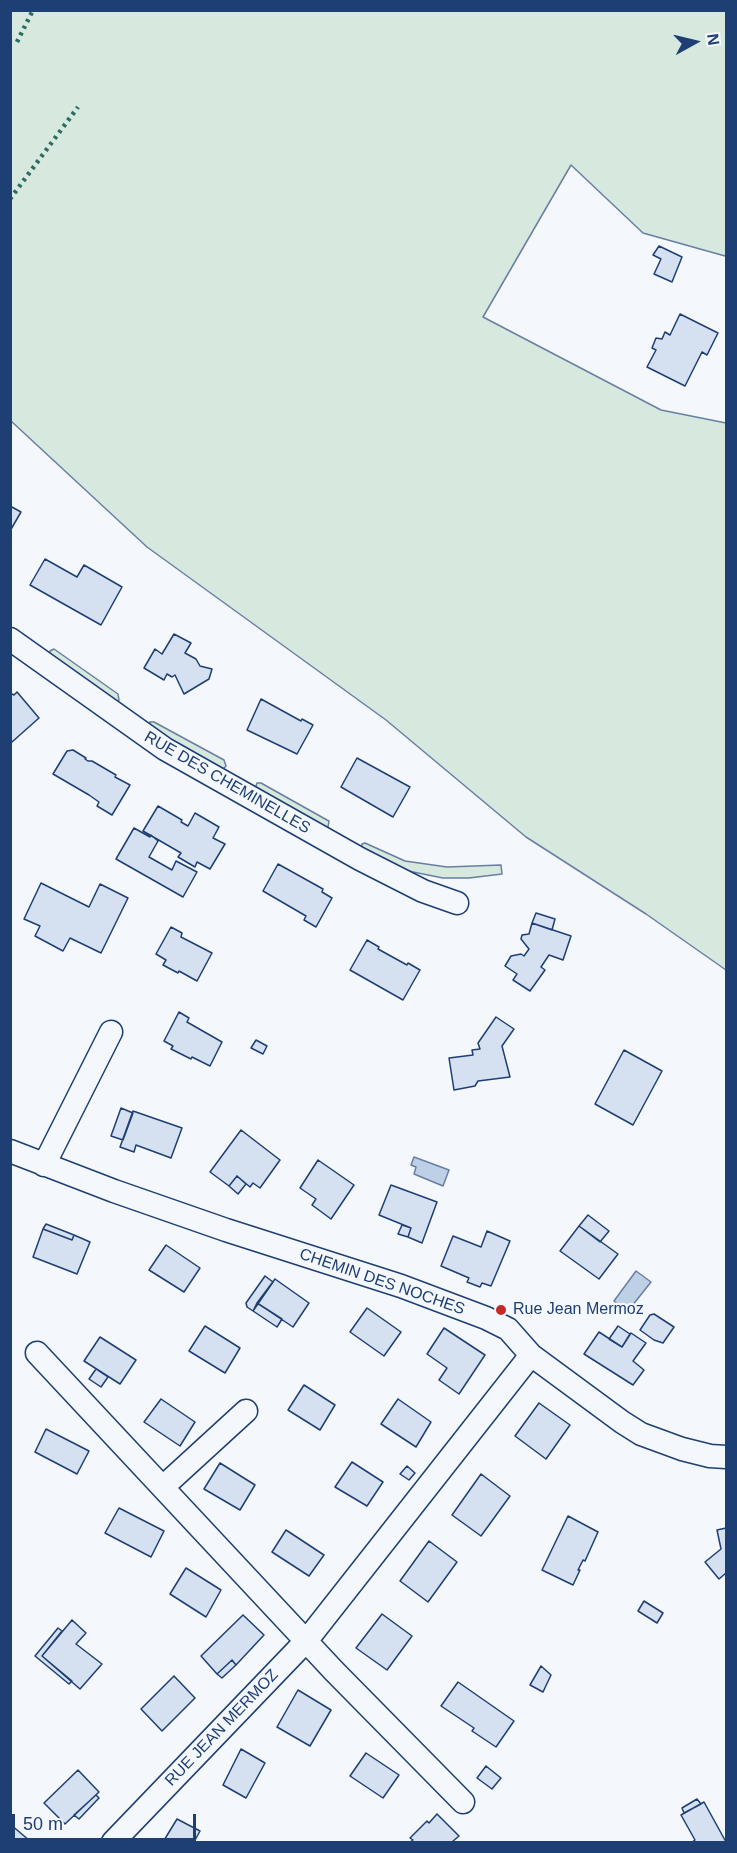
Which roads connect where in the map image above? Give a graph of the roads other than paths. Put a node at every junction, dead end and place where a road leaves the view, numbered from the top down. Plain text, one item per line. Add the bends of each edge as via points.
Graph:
1 (10, 639) edge
2 (458, 903) dead end
3 (111, 1032) dead end
4 (10, 1151) edge
5 (44, 1166) junction
6 (37, 1353) dead end
7 (531, 1355) junction
8 (246, 1411) dead end
9 (726, 1457) edge
10 (163, 1487) junction
11 (307, 1640) junction
12 (463, 1802) dead end
13 (113, 1842) edge

1 - 2 street, RUE DES CHEMINELLES via 165,749 360,859 423,891
3 - 5 street
4 - 5 street, CHEMIN DES NOCHES
5 - 7 street, CHEMIN DES NOCHES via 486,1318 508,1329
6 - 10 street
7 - 9 street, CHEMIN DES NOCHES via 641,1434 682,1449
7 - 11 street, RUE JEAN MERMOZ
8 - 10 street
10 - 11 street
11 - 12 street
11 - 13 street, RUE JEAN MERMOZ

